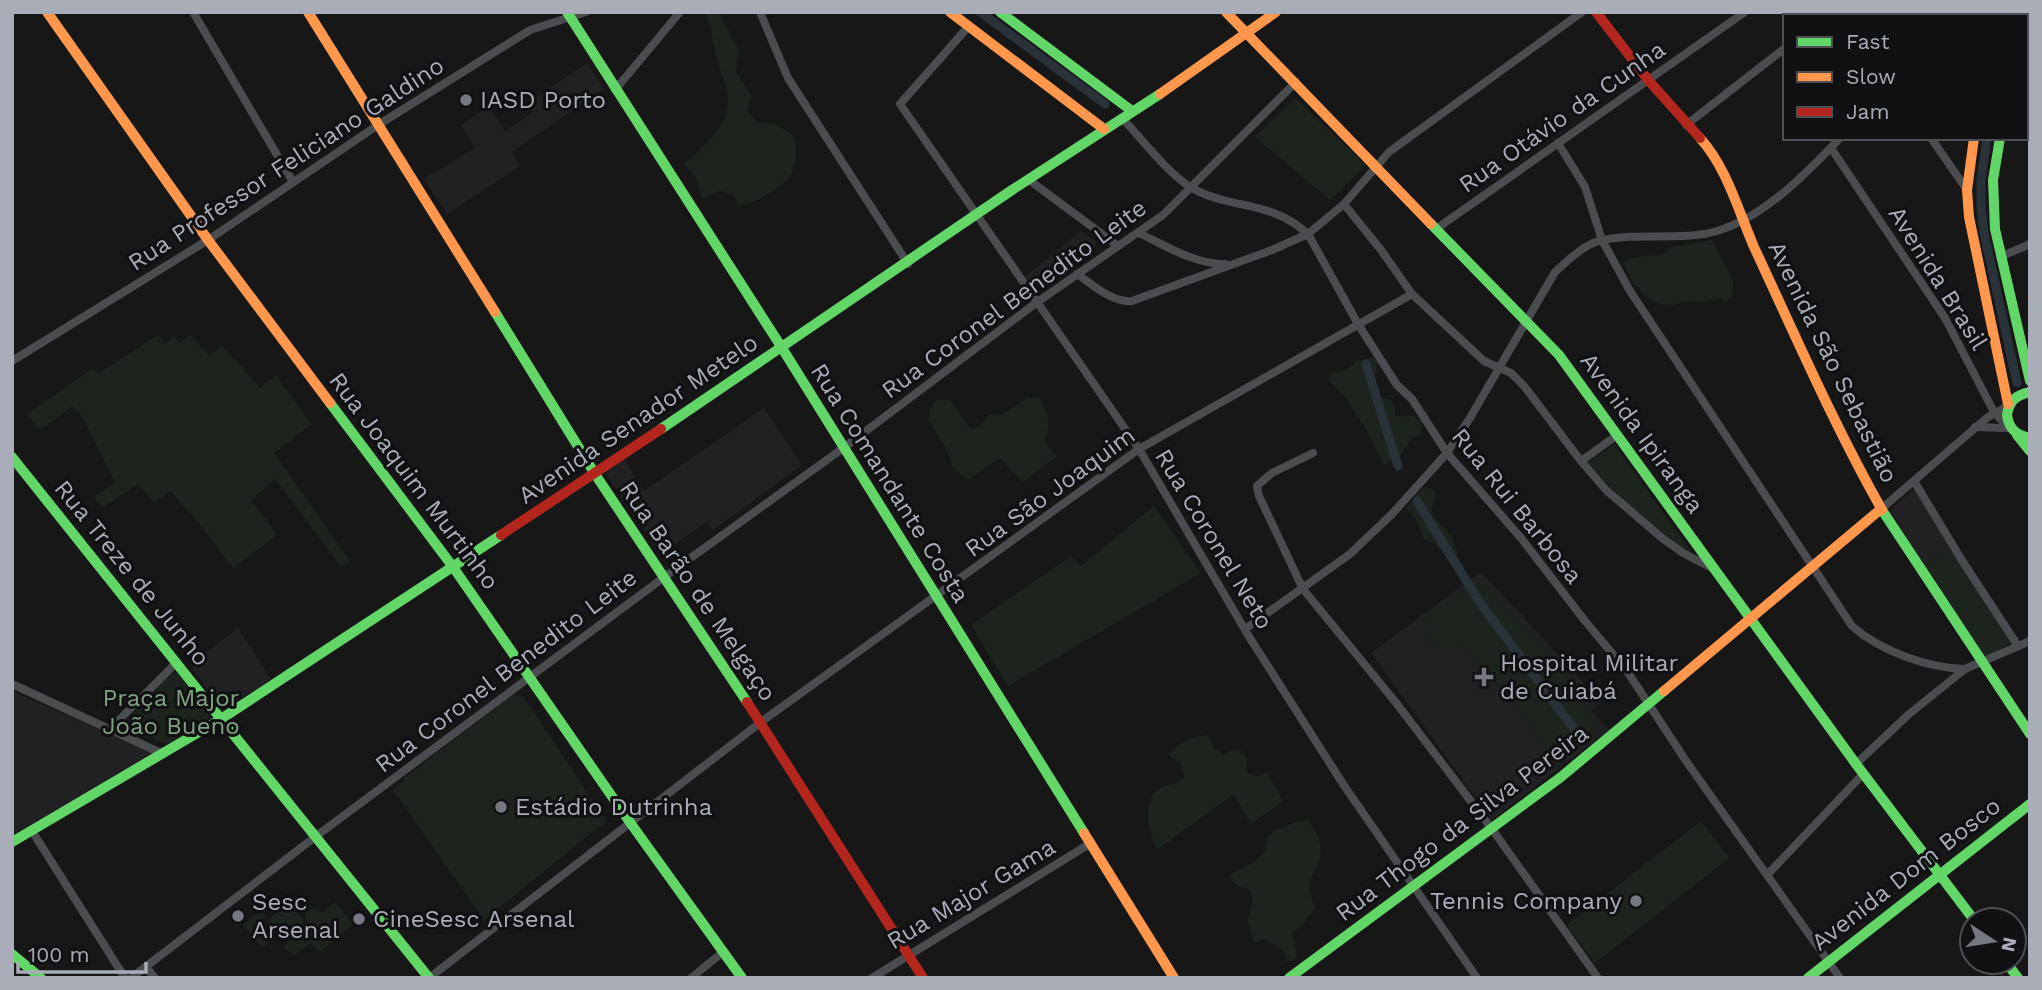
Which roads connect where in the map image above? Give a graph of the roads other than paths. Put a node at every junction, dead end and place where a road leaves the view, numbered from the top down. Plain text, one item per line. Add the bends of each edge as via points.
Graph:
1 (47, 12) edge
2 (193, 12) edge
3 (308, 12) edge
4 (586, 12) edge
5 (680, 12) edge
6 (760, 12) edge
7 (950, 12) edge
8 (1000, 12) edge
9 (1226, 12) edge
10 (1276, 12) edge
11 (1582, 12) edge
12 (1596, 12) edge
13 (1745, 12) edge
14 (569, 15) edge
15 (968, 27) junction
16 (1248, 34) junction
17 (1783, 50) edge
18 (1648, 81) junction
19 (1296, 82) junction
20 (615, 90) junction
21 (1127, 115) junction
22 (1686, 124) junction
23 (379, 125) junction
24 (1104, 129) junction
25 (1838, 140) edge
26 (1932, 140) edge
27 (1974, 140) edge
28 (2000, 140) edge
29 (1558, 143) junction
30 (1831, 148) junction
31 (1376, 167) junction
32 (1029, 180) junction
33 (293, 182) junction
34 (1191, 187) junction
35 (1967, 190) junction
36 (1344, 204) junction
37 (976, 215) junction
38 (1743, 222) junction
39 (1436, 229) junction
40 (1139, 233) junction
41 (1308, 234) junction
42 (208, 240) junction
43 (1602, 240) junction
44 (2030, 243) edge
45 (1118, 246) junction
46 (2000, 257) junction
47 (908, 264) junction
48 (1231, 264) junction
49 (1077, 274) junction
50 (1412, 294) junction
51 (1036, 303) junction
52 (1525, 321) junction
53 (1358, 324) junction
54 (782, 348) junction
55 (12, 361) edge
56 (1498, 368) junction
57 (2030, 381) edge
58 (2030, 392) edge
59 (2008, 405) junction
60 (1994, 412) junction
61 (1975, 427) junction
62 (2013, 432) junction
63 (1616, 436) junction
64 (2030, 438) edge
65 (843, 448) junction
66 (1139, 449) junction
67 (2030, 451) edge
68 (1313, 453) dead end
69 (1447, 453) junction
70 (12, 457) edge
71 (1581, 461) junction
72 (594, 474) junction
73 (1914, 481) junction
74 (1881, 509) junction
75 (1812, 566) junction
76 (453, 567) junction
77 (1715, 569) junction
78 (663, 578) junction
79 (1303, 589) junction
80 (936, 597) junction
81 (1750, 619) junction
82 (1245, 629) junction
83 (2030, 641) edge
84 (2018, 646) junction
85 (177, 662) junction
86 (1981, 663) junction
87 (1965, 669) junction
88 (530, 677) junction
89 (12, 684) edge
90 (1649, 704) junction
91 (221, 719) junction
92 (761, 722) junction
93 (110, 730) junction
94 (2030, 734) edge
95 (163, 754) junction
96 (1856, 764) junction
97 (1864, 773) junction
98 (2030, 804) edge
99 (629, 821) junction
100 (1492, 829) junction
101 (32, 831) junction
102 (315, 837) junction
103 (12, 842) edge
104 (1091, 843) junction
105 (1768, 874) junction
106 (1939, 874) junction
107 (1412, 887) junction
108 (1963, 906) edge
109 (723, 952) junction
110 (12, 954) edge
111 (907, 954) junction
112 (1827, 961) junction
113 (146, 967) junction
114 (41, 978) edge
115 (125, 978) edge
116 (131, 978) edge
117 (155, 978) edge
118 (429, 978) edge
119 (691, 978) edge
120 (742, 978) edge
121 (872, 978) edge
122 (923, 978) edge
123 (1174, 978) edge
124 (1289, 978) edge
125 (1477, 978) edge
126 (1598, 978) edge
127 (1808, 978) edge
128 (1840, 978) edge

1 - 42 street, Rua Joaquim Murtinho
2 - 33 street
3 - 23 street, Rua Barão de Melgaço
4 - 14 street, Rua Professor Feliciano Galdino
5 - 20 street
6 - 47 street via 788,78
7 - 15 street
8 - 21 street
9 - 16 street, Avenida Ipiranga
10 - 16 street, Avenida Senador Metelo
11 - 31 street via 1389,152
12 - 18 street, Avenida São Sebastião
13 - 18 street, Rua Otávio da Cunha
14 - 20 street, Rua Comandante Costa
14 - 23 street, Rua Professor Feliciano Galdino via 530,30
15 - 24 street
15 - 37 street, Rua Coronel Neto via 900,104
16 - 19 street, Avenida Ipiranga
16 - 21 street, Avenida Senador Metelo
17 - 22 street
18 - 22 street, Avenida São Sebastião
18 - 29 street, Rua Otávio da Cunha
19 - 31 street, Avenida Ipiranga
19 - 34 street, Rua Coronel Benedito Leite
20 - 54 street, Rua Comandante Costa
21 - 24 street, Avenida Senador Metelo
21 - 34 street, Rua Rui Barbosa
22 - 38 street, Avenida São Sebastião via 1709,148
23 - 33 street, Rua Professor Feliciano Galdino
23 - 72 street, Rua Barão de Melgaço
24 - 32 street, Avenida Senador Metelo
25 - 30 street
26 - 35 street
27 - 35 street
28 - 46 street via 1992,197
29 - 39 street, Rua Otávio da Cunha
29 - 43 street via 1585,187
30 - 38 street
30 - 60 street, Avenida Brasil via 1945,318
31 - 36 street
31 - 39 street, Avenida Ipiranga
32 - 37 street, Avenida Senador Metelo
32 - 45 street
33 - 42 street, Rua Professor Feliciano Galdino
34 - 40 street, Rua Coronel Benedito Leite
34 - 41 street, Rua Rui Barbosa via 1280,214
35 - 59 street via 1974,249
36 - 41 street
36 - 50 street
37 - 47 street, Avenida Senador Metelo
37 - 51 street, Rua Coronel Neto
38 - 43 street via 1686,238
38 - 74 street, Avenida São Sebastião via 1833,419
39 - 52 street, Avenida Ipiranga
40 - 45 street, Rua Coronel Benedito Leite
40 - 48 street via 1194,259
41 - 48 street
41 - 53 street, Rua Rui Barbosa
42 - 55 street, Rua Professor Feliciano Galdino
42 - 76 street, Rua Joaquim Murtinho
43 - 52 street via 1555,272
43 - 75 street via 1630,291
44 - 46 street
45 - 49 street, Rua Coronel Benedito Leite
46 - 57 street
47 - 54 street, Avenida Senador Metelo
48 - 49 street via 1126,302
49 - 51 street, Rua Coronel Benedito Leite
50 - 53 street, Rua São Joaquim
50 - 56 street via 1484,361
51 - 65 street, Rua Coronel Benedito Leite
51 - 66 street, Rua Coronel Neto
52 - 56 street
52 - 63 street, Avenida Ipiranga via 1559,355
53 - 66 street, Rua São Joaquim
53 - 69 street, Rua Rui Barbosa
54 - 65 street, Rua Comandante Costa
54 - 72 street, Avenida Senador Metelo
56 - 69 street
56 - 71 street via 1524,386
58 - 59 street via 2016,396
59 - 60 street
59 - 62 street via 2006,419
60 - 61 street
60 - 62 street, Avenida Brasil
61 - 62 street
61 - 73 street
62 - 64 street
62 - 67 street
63 - 71 street
63 - 77 street, Avenida Ipiranga
65 - 78 street, Rua Coronel Benedito Leite
65 - 80 street, Rua Comandante Costa
66 - 80 street, Rua São Joaquim
66 - 82 street, Rua Coronel Neto
68 - 79 street via 1272,473 1257,486
69 - 79 street via 1350,554
69 - 90 street, Rua Rui Barbosa via 1521,538
70 - 85 street, Rua Treze de Junho
71 - 77 street via 1642,523 1683,553
72 - 76 street, Avenida Senador Metelo
72 - 78 street, Rua Barão de Melgaço
73 - 74 street
73 - 84 street
74 - 75 street, Rua Thogo da Silva Pereira
74 - 86 street, Avenida São Sebastião
75 - 81 street, Rua Thogo da Silva Pereira
75 - 87 street via 1858,631 1924,662
76 - 88 street, Rua Joaquim Murtinho
76 - 91 street, Avenida Senador Metelo
77 - 81 street, Avenida Ipiranga
78 - 88 street, Rua Coronel Benedito Leite
78 - 92 street, Rua Barão de Melgaço
79 - 82 street
79 - 100 street
80 - 92 street, Rua São Joaquim
80 - 104 street, Rua Comandante Costa
81 - 90 street, Rua Thogo da Silva Pereira
81 - 96 street, Avenida Ipiranga
82 - 107 street, Rua Coronel Neto
83 - 84 street
84 - 86 street
85 - 91 street, Rua Treze de Junho
85 - 93 street
86 - 87 street
86 - 94 street, Avenida São Sebastião
87 - 96 street
88 - 99 street, Rua Joaquim Murtinho
88 - 102 street, Rua Coronel Benedito Leite
89 - 93 street
90 - 100 street, Rua Thogo da Silva Pereira
90 - 105 street, Rua Rui Barbosa
91 - 95 street, Avenida Senador Metelo
91 - 102 street, Rua Treze de Junho
92 - 99 street, Rua São Joaquim
92 - 111 street, Rua Barão de Melgaço
93 - 95 street
95 - 101 street, Avenida Senador Metelo
96 - 97 street, Avenida Ipiranga
97 - 105 street
97 - 106 street, Avenida Ipiranga
98 - 106 street, Avenida Dom Bosco
99 - 109 street, Rua Joaquim Murtinho
99 - 118 street, Rua São Joaquim
100 - 107 street, Rua Thogo da Silva Pereira
100 - 126 street
101 - 103 street, Avenida Senador Metelo
101 - 115 street
102 - 113 street, Rua Coronel Benedito Leite
102 - 118 street, Rua Treze de Junho
104 - 111 street, Rua Major Gama
104 - 123 street, Rua Comandante Costa
105 - 112 street, Rua Rui Barbosa
106 - 108 street, Avenida Ipiranga
106 - 112 street, Avenida Dom Bosco
107 - 124 street, Rua Thogo da Silva Pereira
107 - 125 street, Rua Coronel Neto
109 - 119 street
109 - 120 street, Rua Joaquim Murtinho
110 - 114 street
111 - 121 street, Rua Major Gama
111 - 122 street, Rua Barão de Melgaço
112 - 127 street, Avenida Dom Bosco
112 - 128 street, Rua Rui Barbosa
113 - 116 street, Rua Coronel Benedito Leite
113 - 117 street

